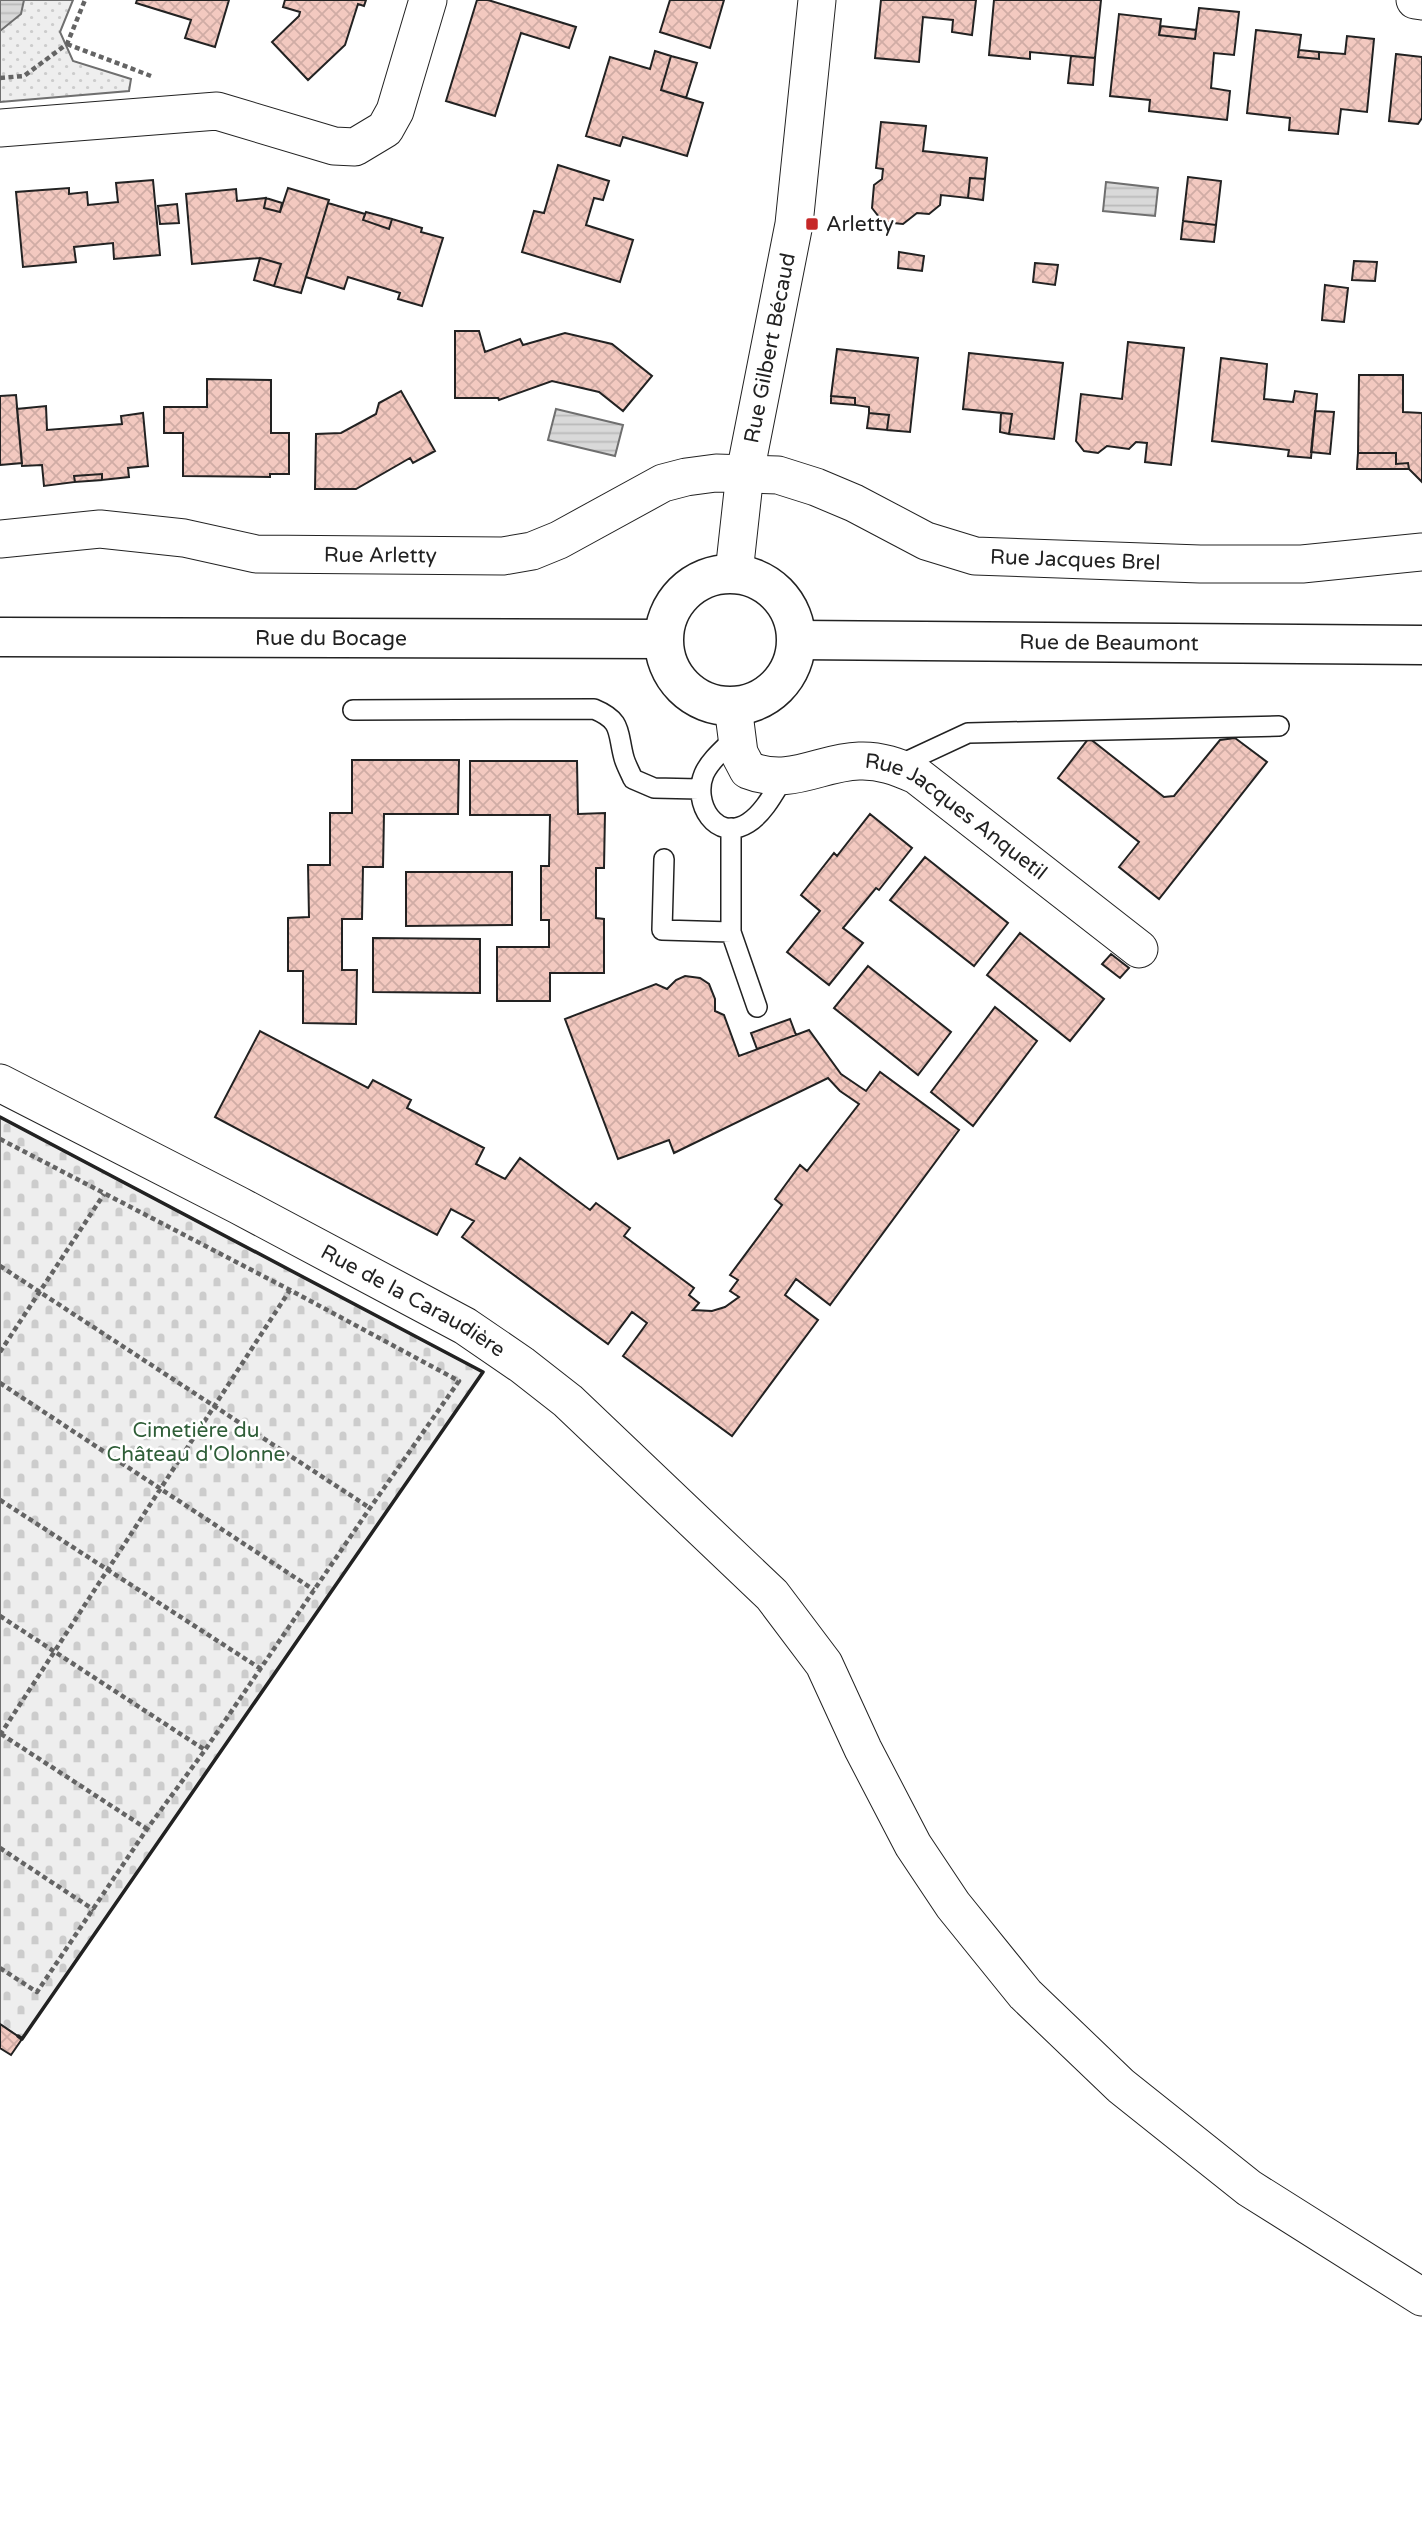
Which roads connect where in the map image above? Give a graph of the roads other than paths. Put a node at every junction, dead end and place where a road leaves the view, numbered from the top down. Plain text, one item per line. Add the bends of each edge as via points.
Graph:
1 (428, 0) edge
2 (817, 0) edge
3 (1415, 0) edge
4 (1422, 1) edge
5 (0, 128) edge
6 (746, 473) junction
7 (0, 538) edge
8 (1422, 552) edge
9 (734, 573) junction
10 (0, 637) edge
11 (663, 639) junction
12 (797, 640) junction
13 (1422, 645) edge
14 (353, 710) dead end
15 (1279, 726) dead end
16 (739, 738) junction
17 (897, 766) junction
18 (785, 775) junction
19 (699, 789) junction
20 (731, 828) junction
21 (664, 859) dead end
22 (731, 932) junction
23 (1139, 949) dead end
24 (757, 1007) dead end
25 (0, 1083) edge
26 (1422, 2297) edge

1 - 5 street via 395,111 385,129 355,146 334,146 217,111
2 - 6 street, Rue Gilbert Bécaud via 794,224
3 - 4 street
6 - 7 street, Rue Arletty via 696,475 663,483 559,540 503,556 256,554 184,538 100,529
6 - 8 street, Rue Jacques Brel via 778,475 816,487 926,541 975,556 1302,564
6 - 9 street, Rue Gilbert Bécaud
9 - 11 main road via 712,575 693,584 667,617
9 - 12 main road via 754,578 785,602
10 - 11 main road, Rue du Bocage
11 - 16 main road via 676,680 711,704
12 - 13 main road, Rue de Beaumont
12 - 16 main road via 785,678 753,702
14 - 19 lane via 594,709 608,715 618,727 633,779 654,788
15 - 17 lane via 968,733
16 - 18 street, Rue Jacques Anquetil via 770,776
16 - 19 lane via 704,773
17 - 18 street, Rue Jacques Anquetil via 858,760
17 - 23 street, Rue Jacques Anquetil via 916,775
18 - 20 lane via 750,822
19 - 20 lane via 701,804 711,820
20 - 22 lane
21 - 22 lane via 662,930
22 - 24 lane
25 - 26 street, Rue de la Caraudière via 465,1326 568,1401 772,1595 824,1664 913,1845 953,1905 1026,1994 1121,2086 1249,2189

